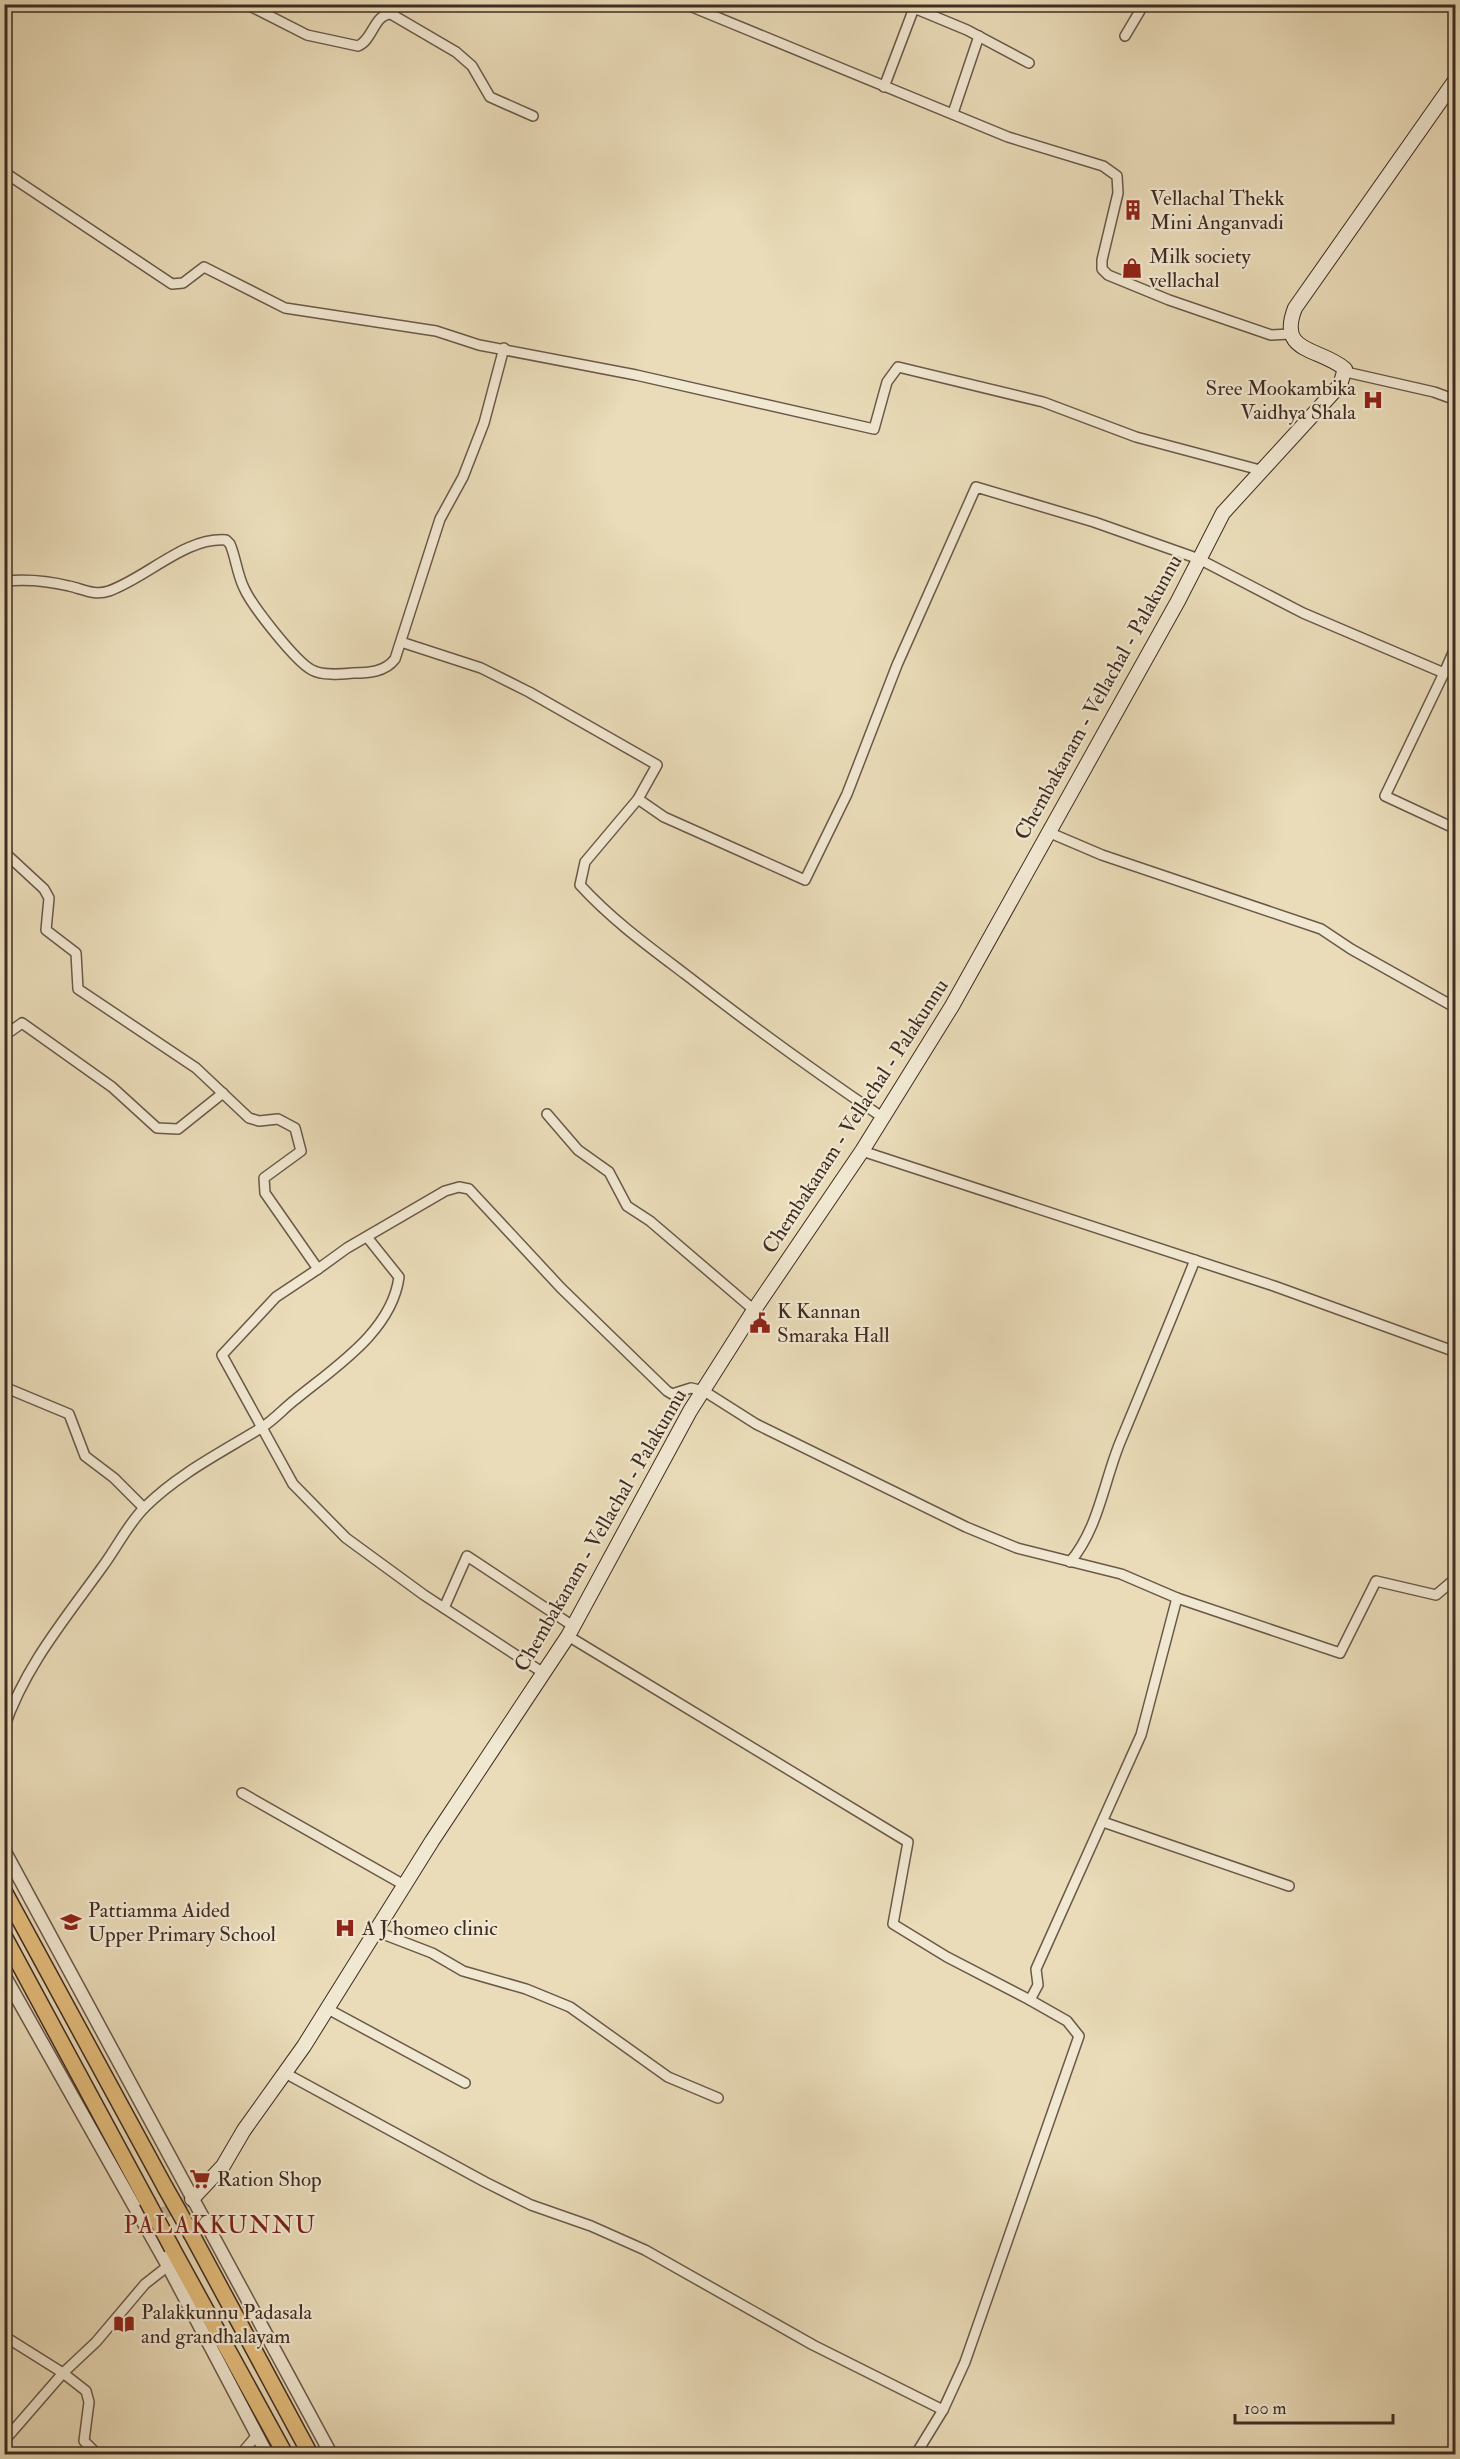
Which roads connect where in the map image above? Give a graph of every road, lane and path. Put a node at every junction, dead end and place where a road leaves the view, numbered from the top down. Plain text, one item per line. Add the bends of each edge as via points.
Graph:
1 (246, 4) edge
2 (685, 4) edge
3 (1144, 4) edge
4 (979, 36) junction
5 (1125, 36) dead end
6 (1029, 63) dead end
7 (1455, 79) edge
8 (884, 87) junction
9 (953, 113) junction
10 (533, 116) dead end
11 (4, 172) edge
12 (1290, 334) junction
13 (504, 348) junction
14 (1346, 372) junction
15 (1455, 400) edge
16 (1260, 470) junction
17 (1199, 559) junction
18 (4, 581) edge
19 (401, 642) junction
20 (1455, 646) edge
21 (1444, 673) junction
22 (638, 799) junction
23 (1455, 829) edge
24 (1048, 832) junction
25 (4, 852) edge
26 (1449, 1004) dead end
27 (4, 1028) edge
28 (223, 1093) junction
29 (547, 1114) dead end
30 (882, 1117) junction
31 (862, 1151) junction
32 (367, 1237) junction
33 (1195, 1260) junction
34 (318, 1269) junction
35 (754, 1310) junction
36 (1455, 1352) edge
37 (4, 1387) edge
38 (704, 1391) junction
39 (263, 1426) junction
40 (144, 1508) junction
41 (1070, 1562) junction
42 (1455, 1578) edge
43 (1178, 1598) junction
44 (444, 1608) junction
45 (571, 1631) junction
46 (544, 1674) junction
47 (4, 1728) edge
48 (242, 1793) dead end
49 (1103, 1822) junction
50 (4, 1850) edge
51 (404, 1885) junction
52 (1289, 1886) dead end
53 (4, 1890) edge
54 (375, 1931) junction
55 (4, 1936) edge
56 (4, 1975) edge
57 (1030, 2000) junction
58 (326, 2008) junction
59 (285, 2073) junction
60 (465, 2083) dead end
61 (718, 2098) dead end
62 (192, 2199) junction
63 (168, 2266) junction
64 (4, 2336) edge
65 (63, 2373) junction
66 (943, 2410) junction
67 (256, 2436) junction
68 (4, 2441) edge
69 (97, 2454) edge
70 (241, 2454) edge
71 (267, 2454) edge
72 (285, 2454) edge
73 (310, 2454) edge
74 (331, 2454) edge
75 (916, 2454) edge

1 - 10 street via 307,35 358,46 365,43 381,18 391,14 456,52 472,66 490,97
2 - 8 street
3 - 5 street
4 - 6 street
4 - 8 street via 914,8
4 - 9 street
7 - 12 main road via 1295,308 1289,322
8 - 9 street
9 - 12 street via 1008,137 1103,166 1117,176 1118,193 1102,260 1102,269 1108,275 1271,335
11 - 13 street via 172,284 183,283 204,267 285,308 436,331 479,345
12 - 14 main road via 1297,345 1340,364
13 - 16 street via 874,429 887,382 898,367 1044,402 1136,437
13 - 19 street via 484,423 440,519
14 - 15 street
14 - 16 main road, Chembakanam - Vellachal - Palakunnu via 1329,399
16 - 17 main road, Chembakanam - Vellachal - Palakunnu via 1223,513
17 - 21 street via 1303,613
17 - 22 street via 976,487 897,665 847,794 805,880 664,817
17 - 24 main road, Chembakanam - Vellachal - Palakunnu
18 - 19 street via 49,583 88,593 107,591 199,543 226,540 254,607 314,672 336,674 389,667
19 - 22 street via 481,668 657,765
20 - 21 street
21 - 23 street via 1385,796
22 - 30 street via 585,862 580,885 603,910 714,997
24 - 26 street via 1102,855 1321,929
24 - 30 main road, Chembakanam - Vellachal - Palakunnu via 952,1006
25 - 28 street via 49,898 46,930 76,953 78,988 196,1068
27 - 28 street via 11,1031 22,1023 112,1087 157,1128 178,1129
28 - 34 street via 249,1118 278,1119 295,1128 302,1150 264,1178 265,1193
29 - 35 street via 578,1150 609,1172 627,1206
30 - 31 main road, Chembakanam - Vellachal - Palakunnu
31 - 33 street
31 - 35 main road, Chembakanam - Vellachal - Palakunnu
32 - 34 street
32 - 38 street via 445,1191 459,1187 469,1190 666,1391
32 - 39 street via 399,1277 381,1320 363,1342
33 - 36 street
33 - 41 street via 1121,1440 1088,1535
34 - 39 street via 276,1297 222,1355
35 - 38 main road, Chembakanam - Vellachal - Palakunnu
37 - 40 street via 69,1414 85,1456
38 - 41 street via 756,1424 966,1527 1017,1548
38 - 45 main road, Chembakanam - Vellachal - Palakunnu via 674,1436
39 - 40 street via 221,1449
39 - 44 street via 300,1492 346,1538
40 - 47 street via 42,1648
41 - 43 street via 1121,1574
42 - 43 street via 1436,1595 1377,1581 1340,1653
43 - 49 street via 1142,1735
44 - 45 street via 466,1556
44 - 46 street
45 - 46 main road, Chembakanam - Vellachal - Palakunnu
45 - 57 street via 908,1842 893,1924 947,1958
46 - 51 main road, Chembakanam - Vellachal - Palakunnu
48 - 51 street
49 - 52 street
49 - 57 street via 1036,1969 1038,1985
50 - 62 street
51 - 54 main road, Chembakanam - Vellachal - Palakunnu
53 - 73 highway, bridge
54 - 58 main road, Chembakanam - Vellachal - Palakunnu
54 - 61 street via 432,1953 463,1971 526,1989 570,2007 668,2077
55 - 72 highway, bridge
56 - 63 street
57 - 66 street via 1067,2021 1079,2036 965,2362
58 - 59 main road, Chembakanam - Vellachal - Palakunnu
58 - 60 street
59 - 62 main road, Chembakanam - Vellachal - Palakunnu via 223,2166
59 - 66 street via 531,2205 645,2250 813,2345
62 - 74 street
63 - 65 street via 145,2284 96,2342
63 - 67 street
64 - 65 street
65 - 68 street
65 - 69 street via 86,2391 89,2402 84,2441
66 - 75 street
67 - 70 street
67 - 71 street

